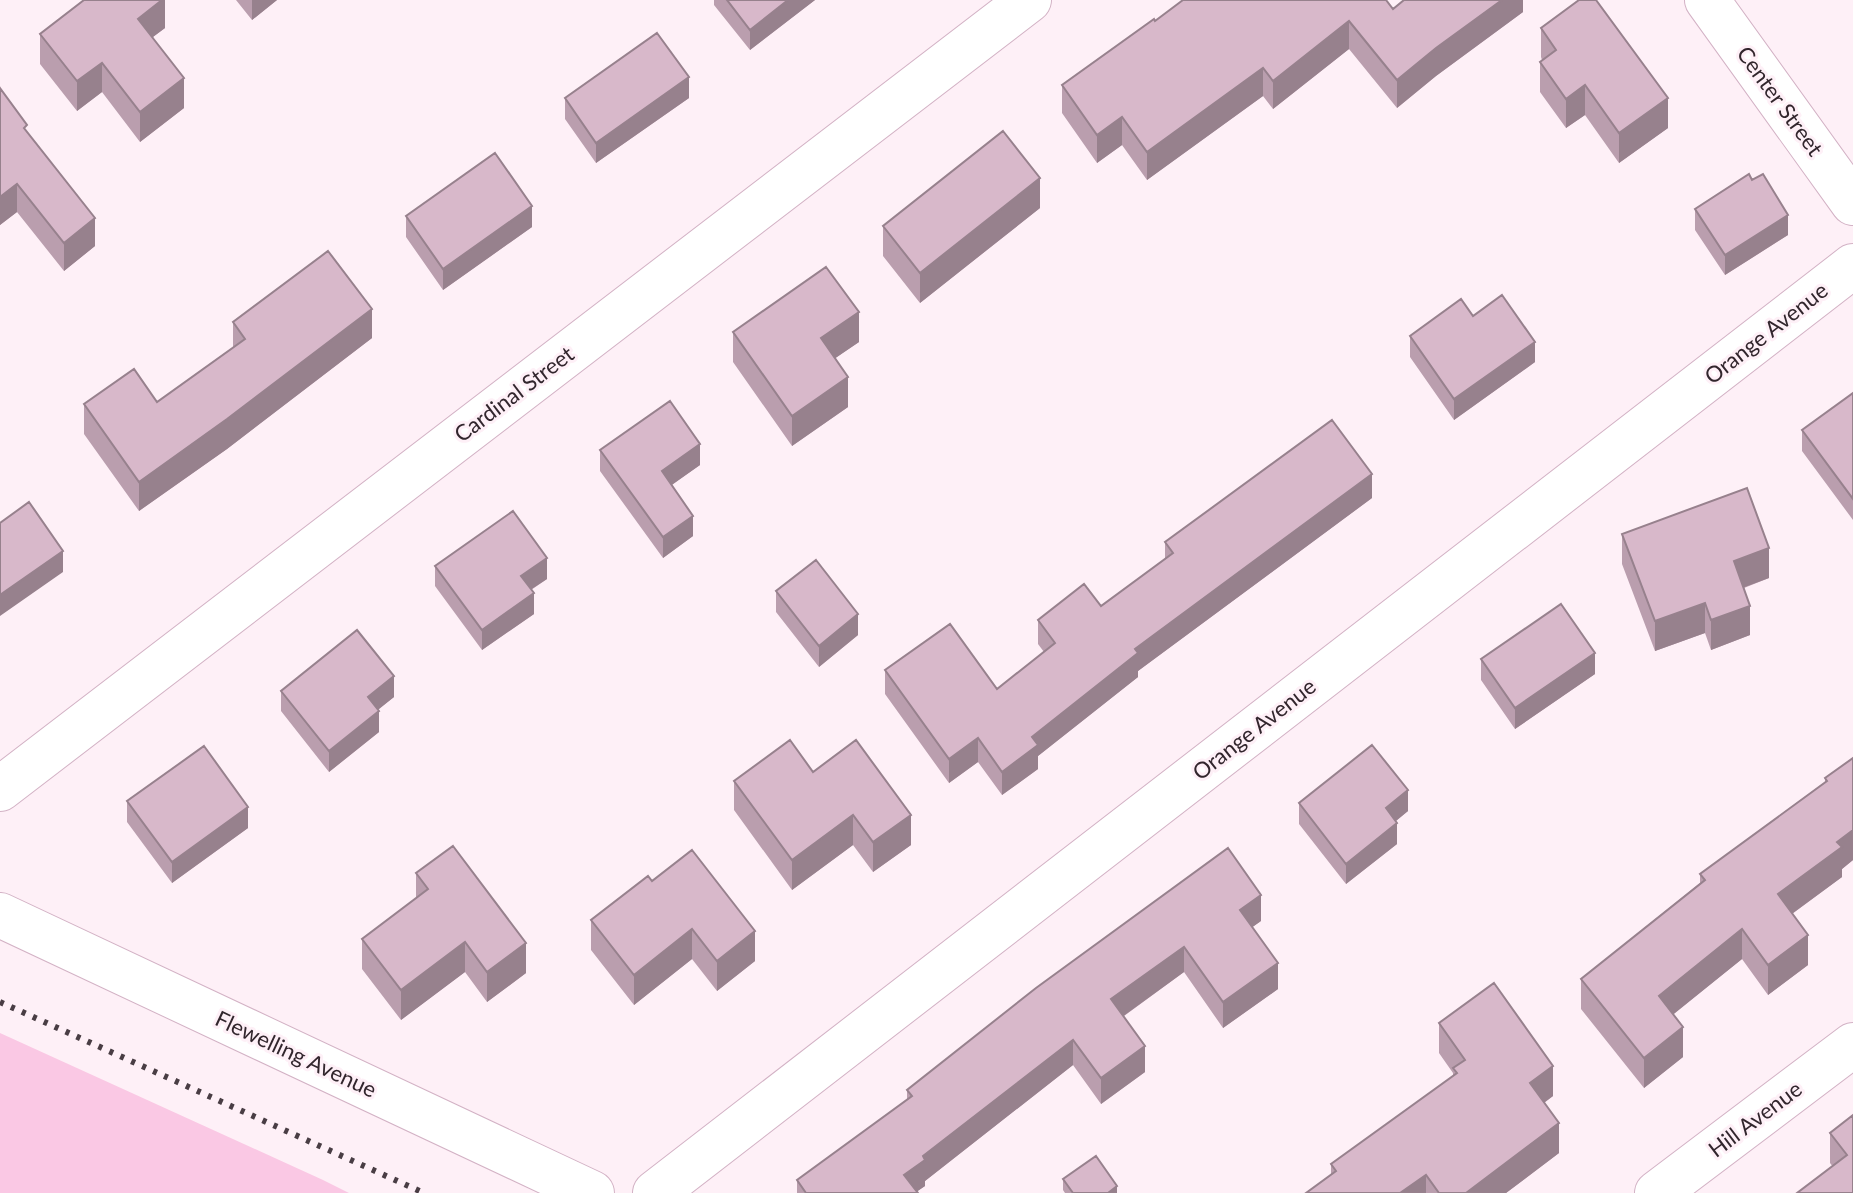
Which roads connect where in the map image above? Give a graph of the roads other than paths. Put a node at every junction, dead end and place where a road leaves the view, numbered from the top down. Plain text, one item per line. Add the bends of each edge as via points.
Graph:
1 (1029, 0) edge
2 (1707, 0) edge
3 (1853, 203) edge
4 (1853, 266) edge
5 (0, 789) edge
6 (0, 915) edge
7 (1853, 1045) edge
8 (592, 1193) edge
9 (655, 1193) edge
10 (1657, 1193) edge

1 - 5 street, Cardinal Street
2 - 3 street, Center Street
4 - 9 street, Orange Avenue
6 - 8 street, Flewelling Avenue
7 - 10 street, Hill Avenue

